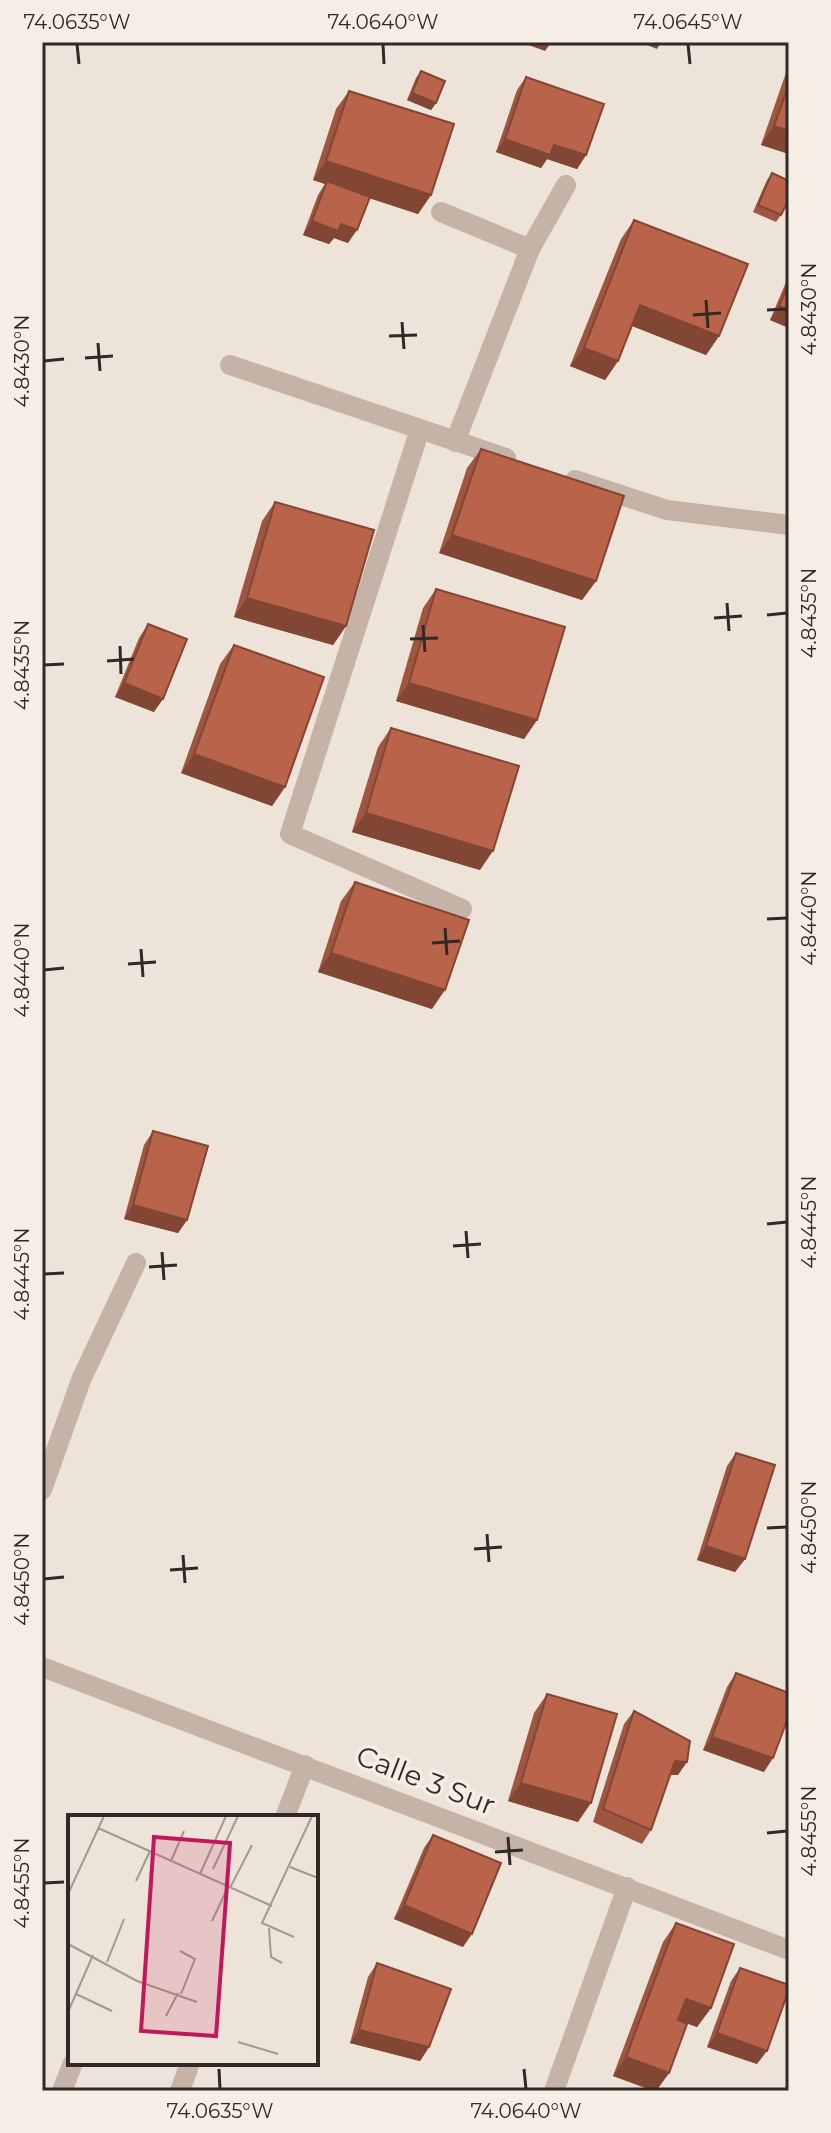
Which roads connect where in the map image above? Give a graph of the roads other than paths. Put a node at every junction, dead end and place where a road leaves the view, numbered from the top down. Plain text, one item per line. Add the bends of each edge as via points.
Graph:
1 (566, 185) dead end
2 (441, 212) dead end
3 (530, 249) junction
4 (230, 365) dead end
5 (419, 432) junction
6 (455, 442) junction
7 (531, 466) edge
8 (561, 476) edge
9 (789, 525) edge
10 (462, 909) dead end
11 (136, 1263) dead end
12 (42, 1490) edge
13 (42, 1667) edge
14 (305, 1765) junction
15 (286, 1815) edge
16 (627, 1887) junction
17 (789, 1950) edge
18 (72, 2065) edge
19 (189, 2065) edge
20 (62, 2091) edge
21 (180, 2091) edge
22 (554, 2091) edge

1 - 3 street
2 - 3 street
3 - 6 street
4 - 5 street
5 - 6 street
5 - 10 street via 290,834
6 - 7 street
8 - 9 street via 667,510
11 - 12 street via 81,1380
13 - 14 street, Calle 3 Sur
14 - 15 street
14 - 16 street, Calle 3 Sur
16 - 17 street, Calle 3 Sur
16 - 22 street
18 - 20 street
19 - 21 street

